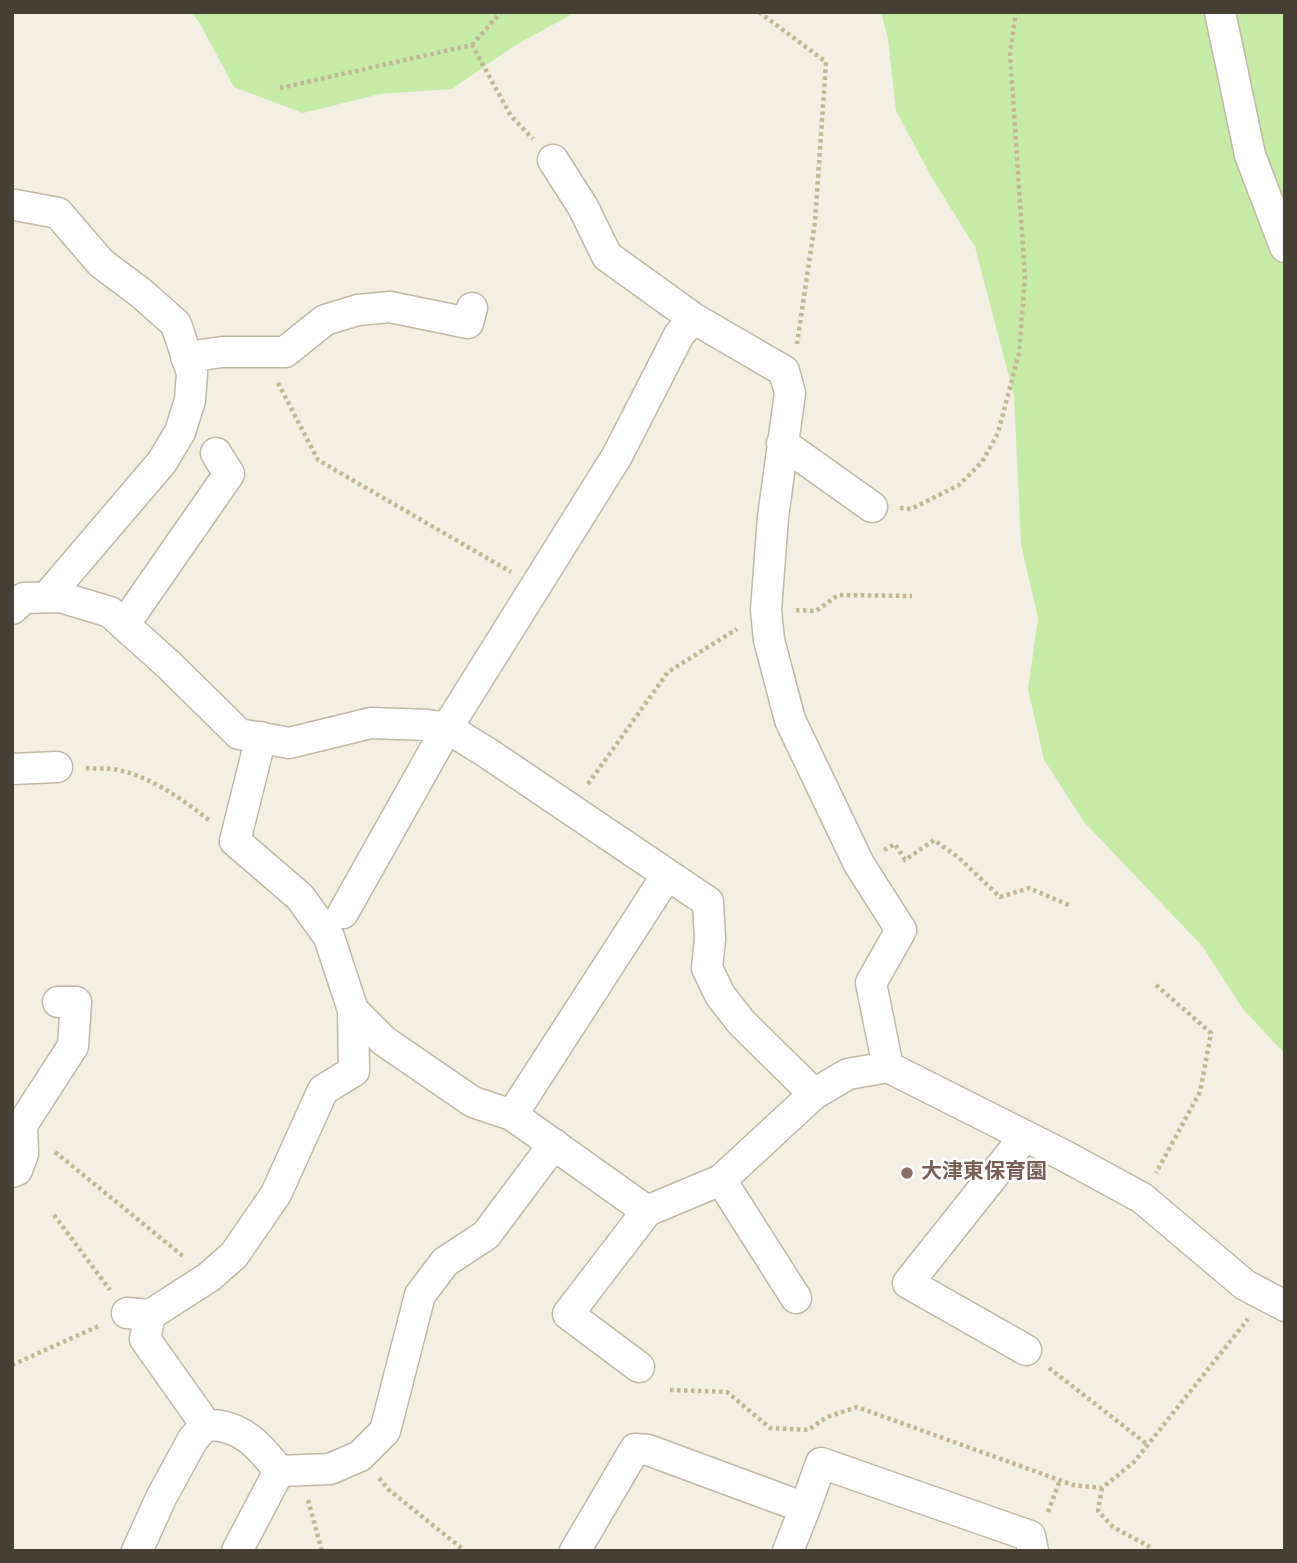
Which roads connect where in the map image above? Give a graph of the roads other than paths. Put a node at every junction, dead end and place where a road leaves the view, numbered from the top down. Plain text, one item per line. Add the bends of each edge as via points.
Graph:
1 (1220, 12) edge
2 (553, 160) road end
3 (13, 208) edge
4 (1285, 247) edge
5 (472, 309) dead end
6 (693, 318) junction
7 (186, 357) junction
8 (782, 443) junction
9 (216, 453) dead end
10 (872, 507) road end
11 (47, 597) junction
12 (12, 609) edge
13 (124, 625) junction
14 (447, 728) junction
15 (261, 737) junction
16 (57, 767) road end
17 (12, 769) edge
18 (667, 875) junction
19 (343, 913) dead end
20 (58, 1002) dead end
21 (353, 1010) junction
22 (888, 1067) junction
23 (814, 1094) junction
24 (512, 1115) junction
25 (1024, 1136) junction
26 (554, 1144) junction
27 (12, 1172) edge
28 (721, 1180) junction
29 (647, 1211) junction
30 (796, 1298) dead end
31 (1275, 1301) edge
32 (1026, 1350) road end
33 (639, 1367) dead end
34 (206, 1425) junction
35 (290, 1471) junction
36 (805, 1508) junction
37 (137, 1551) edge
38 (237, 1551) edge
39 (575, 1551) edge
40 (788, 1551) edge
41 (1033, 1551) edge

1 - 4 street via 1250,155
2 - 6 street via 607,256
3 - 7 street via 58,213 101,263 176,324
5 - 7 street via 468,323 390,307 358,310 325,320 285,352
6 - 8 street via 784,371 790,393
6 - 14 street via 678,335 617,456
7 - 11 street via 192,373 190,400 180,432 162,462
8 - 10 street
8 - 22 street via 766,610 769,640 790,720 859,864 901,930 871,983
9 - 13 street via 229,474
11 - 12 street via 24,598
11 - 13 street via 110,612
13 - 15 street via 239,734
14 - 15 street via 370,723 289,743
14 - 18 street
14 - 19 street
15 - 21 street via 235,841 300,897 329,937
16 - 17 street
18 - 23 street via 708,902 707,968 720,995
18 - 24 street
20 - 27 street via 76,1002 73,1046 22,1125 23,1154
21 - 24 street via 384,1041 473,1102
21 - 34 street via 354,1071 323,1090 276,1194 234,1255 208,1277 139,1314 145,1339
22 - 23 street via 848,1074
22 - 25 street
23 - 28 street
24 - 26 street
25 - 31 street via 1143,1198 1245,1285
25 - 32 street via 908,1283
26 - 29 street
26 - 35 street via 486,1235 445,1262 420,1294 385,1431 360,1456 331,1469
28 - 29 street
28 - 30 street
29 - 33 street via 568,1314
34 - 35 street via 240,1431
34 - 37 street via 193,1439 160,1498
35 - 38 street
36 - 39 street via 635,1448
36 - 40 street
36 - 41 street via 821,1463 1030,1536

